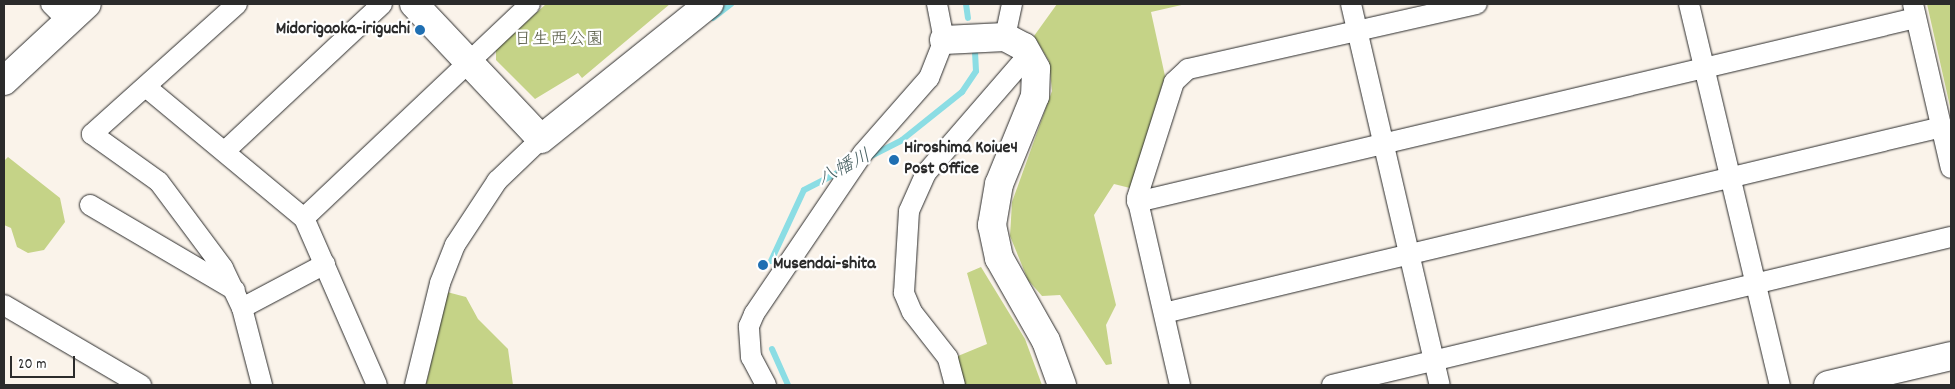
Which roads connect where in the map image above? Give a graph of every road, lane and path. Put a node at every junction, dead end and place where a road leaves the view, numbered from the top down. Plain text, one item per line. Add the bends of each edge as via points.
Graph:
1 (237, 4) edge
2 (382, 4) edge
3 (414, 4) edge
4 (530, 4) edge
5 (708, 4) edge
6 (937, 4) edge
7 (1012, 4) edge
8 (1352, 4) edge
9 (1477, 4) edge
10 (1689, 4) edge
11 (69, 10) edge
12 (1915, 11) edge
13 (1358, 31) junction
14 (1005, 37) junction
15 (944, 40) junction
16 (1029, 54) junction
17 (468, 62) junction
18 (1704, 67) junction
19 (4, 81) edge
20 (146, 87) junction
21 (1942, 127) junction
22 (540, 139) junction
23 (1383, 144) junction
24 (225, 151) junction
25 (1951, 168) edge
26 (1730, 178) junction
27 (1138, 202) junction
28 (90, 204) dead end
29 (304, 218) junction
30 (1951, 237) edge
31 (1410, 253) junction
32 (325, 264) junction
33 (1756, 285) junction
34 (238, 299) junction
35 (4, 305) edge
36 (1164, 313) junction
37 (1951, 356) edge
38 (1434, 360) junction
39 (142, 385) edge
40 (262, 385) edge
41 (377, 385) edge
42 (415, 385) edge
43 (766, 385) edge
44 (955, 385) edge
45 (1062, 385) edge
46 (1180, 385) edge
47 (1332, 385) edge
48 (1440, 385) edge
49 (1780, 385) edge
50 (1828, 385) edge

1 - 20 street
2 - 24 street
3 - 17 street
4 - 17 street
5 - 22 street
6 - 15 street
7 - 14 street
8 - 13 street
9 - 13 street
10 - 18 street
11 - 19 street
12 - 18 street
12 - 21 street
13 - 23 street
13 - 27 street via 1188,69 1174,82
14 - 15 street
14 - 16 street
15 - 43 street via 929,78 863,153 783,268 749,326 751,357
16 - 44 street via 926,173 909,211 904,292 912,312 948,358
16 - 45 street via 1037,75 1035,96 999,184 992,225 999,258 1046,341
17 - 22 street
17 - 29 street
18 - 23 street
18 - 26 street
20 - 24 street
20 - 34 street via 92,134 160,182
21 - 25 street
21 - 26 street
22 - 42 street via 497,181 455,245 440,284
23 - 27 street
23 - 31 street
24 - 29 street
26 - 31 street
26 - 33 street
27 - 36 street
28 - 34 street
29 - 32 street
30 - 33 street
31 - 36 street
31 - 38 street
32 - 34 street
32 - 41 street
33 - 38 street
33 - 49 street
34 - 40 street
35 - 39 street
36 - 46 street
37 - 50 street
38 - 47 street
38 - 48 street

